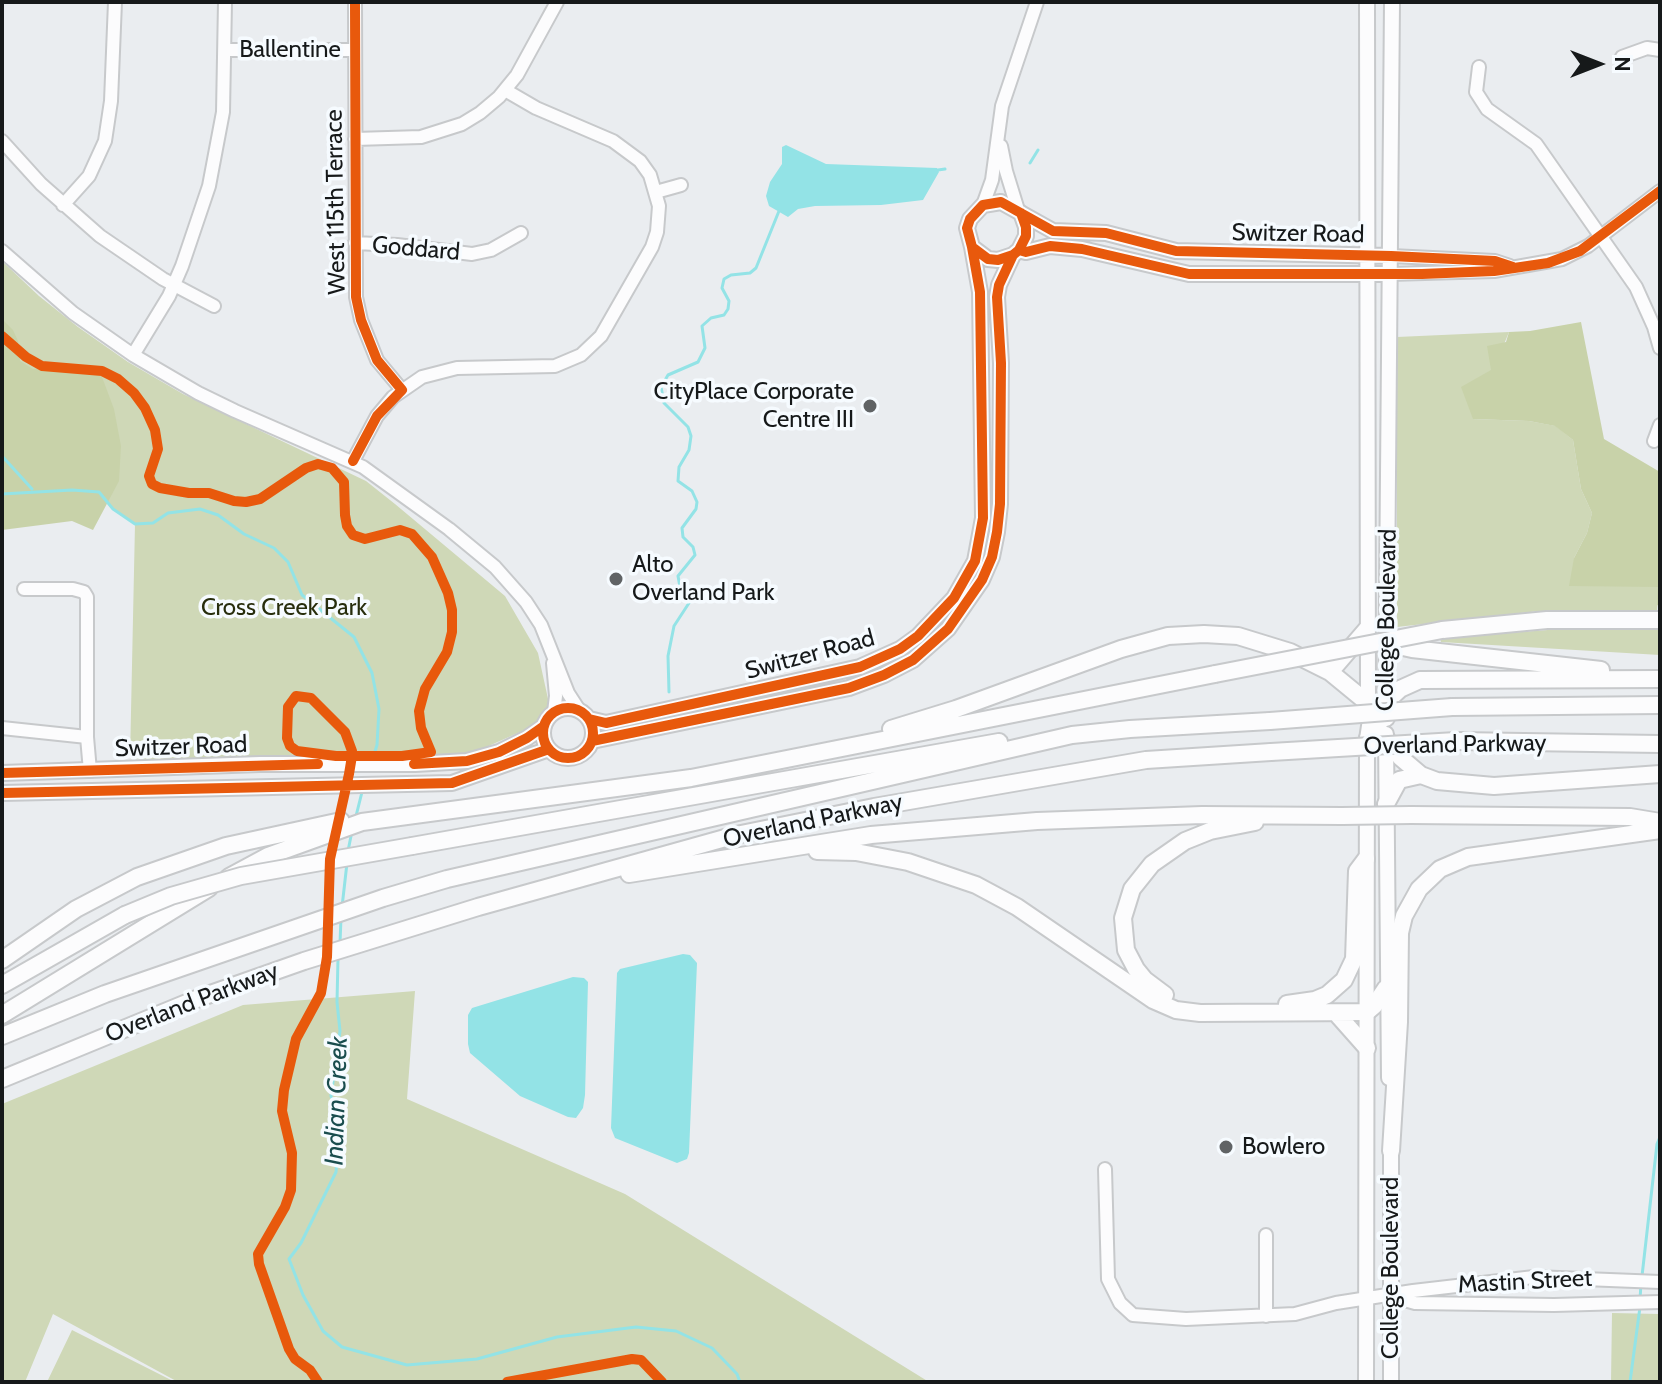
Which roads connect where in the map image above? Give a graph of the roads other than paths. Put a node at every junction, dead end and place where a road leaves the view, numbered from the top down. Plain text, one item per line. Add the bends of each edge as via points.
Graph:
1 (115, 2) edge
2 (225, 2) edge
3 (355, 2) edge
4 (557, 2) edge
5 (1037, 2) edge
6 (1367, 2) edge
7 (1392, 2) edge
8 (225, 50) junction
9 (354, 50) junction
10 (1660, 50) edge
11 (1622, 57) dead end
12 (1479, 67) dead end
13 (505, 90) junction
14 (1000, 135) junction
15 (355, 139) junction
16 (2, 141) edge
17 (681, 185) dead end
18 (1660, 191) edge
19 (656, 192) junction
20 (63, 205) junction
21 (983, 205) junction
22 (1019, 212) junction
23 (521, 233) dead end
24 (1601, 237) junction
25 (355, 243) junction
26 (972, 247) junction
27 (2, 251) edge
28 (1184, 252) junction
29 (1016, 253) junction
30 (1367, 255) junction
31 (1391, 256) junction
32 (1448, 259) junction
33 (1513, 267) junction
34 (1181, 273) junction
35 (1448, 273) junction
36 (1367, 274) junction
37 (1390, 274) junction
38 (173, 285) junction
39 (214, 306) dead end
40 (1660, 348) edge
41 (133, 355) junction
42 (1001, 363) junction
43 (980, 364) junction
44 (402, 390) junction
45 (1660, 425) edge
46 (1654, 441) dead end
47 (353, 461) junction
48 (24, 589) dead end
49 (960, 603) junction
50 (1660, 620) edge
51 (1367, 629) junction
52 (1387, 636) junction
53 (553, 652) junction
54 (1330, 672) junction
55 (1657, 678) edge
56 (776, 696) junction
57 (1660, 705) edge
58 (1376, 711) junction
59 (554, 712) junction
60 (584, 714) junction
61 (544, 726) junction
62 (2, 728) edge
63 (1072, 735) junction
64 (87, 737) junction
65 (1386, 737) junction
66 (592, 741) junction
67 (1660, 744) edge
68 (1367, 746) joint
69 (847, 747) junction
70 (549, 749) junction
71 (90, 771) junction
72 (2, 773) edge
73 (1660, 774) edge
74 (1421, 775) junction
75 (2, 793) edge
76 (1386, 804) junction
77 (1311, 815) junction
78 (1660, 822) edge
79 (332, 827) junction
80 (1660, 830) edge
81 (777, 850) junction
82 (1366, 859) junction
83 (553, 886) junction
84 (2, 960) edge
85 (2, 985) edge
86 (1386, 988) junction
87 (1367, 1012) junction
88 (1336, 1013) junction
89 (2, 1015) edge
90 (2, 1036) edge
91 (1367, 1048) junction
92 (2, 1079) edge
93 (1391, 1151) junction
94 (1105, 1169) dead end
95 (1266, 1235) dead end
96 (1659, 1282) edge
97 (1391, 1296) junction
98 (1366, 1299) junction
99 (1660, 1302) edge
100 (1266, 1316) junction
101 (1366, 1382) edge
102 (1391, 1382) edge

1 - 20 street via 105,141 89,176
2 - 8 street
3 - 9 street, West 115th Terrace
4 - 13 street
5 - 14 street via 1002,106
6 - 30 main road, College Boulevard
7 - 31 main road, College Boulevard
8 - 9 street, Ballentine
8 - 38 street via 223,112 209,186
9 - 15 street, West 115th Terrace
10 - 11 street via 1647,48
12 - 24 street via 1476,92 1487,109 1536,144
13 - 15 street via 480,113 441,132
13 - 19 street via 627,150 650,175
14 - 21 street
14 - 22 street
15 - 25 street, West 115th Terrace
16 - 20 street
17 - 19 street
18 - 24 street
19 - 44 street via 659,221 652,247 591,347 555,366 457,368 422,377
20 - 38 street
21 - 22 main road via 1001,202
21 - 26 main road via 967,228
22 - 28 main road, Switzer Road via 1053,231 1106,233
22 - 29 main road via 1026,236
23 - 25 street, Goddard via 472,254
24 - 33 street via 1562,259
24 - 40 street via 1646,306
25 - 44 street, West 115th Terrace via 361,320 377,360
26 - 29 main road via 988,259
26 - 43 main road, Switzer Road via 980,292
27 - 41 street via 73,313
28 - 30 main road, Switzer Road
28 - 34 main road
29 - 34 main road, Switzer Road via 1050,246 1082,249
29 - 42 main road, Switzer Road via 997,297
30 - 31 main road, Switzer Road
30 - 36 main road, College Boulevard
31 - 32 street
31 - 37 main road, College Boulevard
32 - 33 street
32 - 35 street
33 - 35 street
34 - 36 main road, Switzer Road
35 - 37 street
36 - 37 main road, Switzer Road
36 - 51 main road, College Boulevard
37 - 52 main road, College Boulevard
38 - 39 street
38 - 41 street
41 - 47 street via 235,411
42 - 43 main road
42 - 49 main road, Switzer Road via 1000,519 988,568
43 - 49 main road, Switzer Road via 982,533
44 - 47 street via 377,416
45 - 46 street
47 - 53 street via 495,567 526,602
48 - 64 street via 73,589 87,597
49 - 56 main road, Switzer Road via 937,641 899,667 849,688
50 - 69 highway, bridge via 1547,620 1442,630
51 - 54 highway
51 - 58 main road, College Boulevard
52 - 55 highway via 1412,649
52 - 58 main road, College Boulevard
53 - 59 street
53 - 60 street via 568,693
54 - 58 highway
54 - 69 highway via 1290,652 1238,636 1168,636 865,735
55 - 58 highway via 1430,679 1409,684
56 - 60 main road, Switzer Road via 606,723
56 - 66 main road, Switzer Road
57 - 63 highway, Overland Parkway, bridge via 1452,707
58 - 65 highway
58 - 68 highway
59 - 60 main road, Switzer Road
59 - 61 main road, Switzer Road
60 - 66 main road via 592,726
61 - 70 main road
61 - 71 main road, Switzer Road via 526,739 467,761
62 - 64 street
63 - 85 highway, bridge via 994,743 241,876 125,915
63 - 90 highway, Overland Parkway via 383,898 105,994
64 - 71 street
65 - 74 highway
65 - 76 main road, College Boulevard
66 - 70 main road, Switzer Road via 577,757 561,758
67 - 83 highway, Overland Parkway, bridge via 1456,741 1146,760 736,835
68 - 82 main road, College Boulevard
69 - 79 highway via 663,782
70 - 75 main road, Switzer Road via 452,783
71 - 72 main road, Switzer Road
73 - 74 highway via 1494,786
74 - 76 highway via 1399,780
76 - 86 main road, College Boulevard
77 - 78 highway, bridge via 1630,817
77 - 81 highway via 1037,821 871,835
77 - 82 highway via 1210,831 1152,864 1132,889 1123,918 1126,950 1145,980 1186,1002 1288,1004 1327,995 1344,980 1354,959 1357,871
79 - 84 highway via 201,852 137,877 76,909
79 - 89 highway via 248,866
80 - 93 highway via 1468,857 1440,869 1419,889 1400,933
81 - 83 highway
81 - 88 highway via 870,855 964,880 1017,907 1153,1000 1176,1010
82 - 87 main road, College Boulevard
83 - 92 highway, Overland Parkway via 304,961
86 - 87 highway
86 - 93 main road, College Boulevard
87 - 88 highway
87 - 91 main road, College Boulevard
88 - 91 highway
91 - 98 main road, College Boulevard
93 - 97 main road, College Boulevard
94 - 100 street, Mastin Street via 1108,1279 1133,1315
95 - 100 street
96 - 97 street, Mastin Street via 1534,1277
97 - 98 street, Mastin Street
97 - 99 street, Mastin Street via 1415,1303
97 - 102 main road, College Boulevard
98 - 100 street, Mastin Street
98 - 101 main road, College Boulevard

